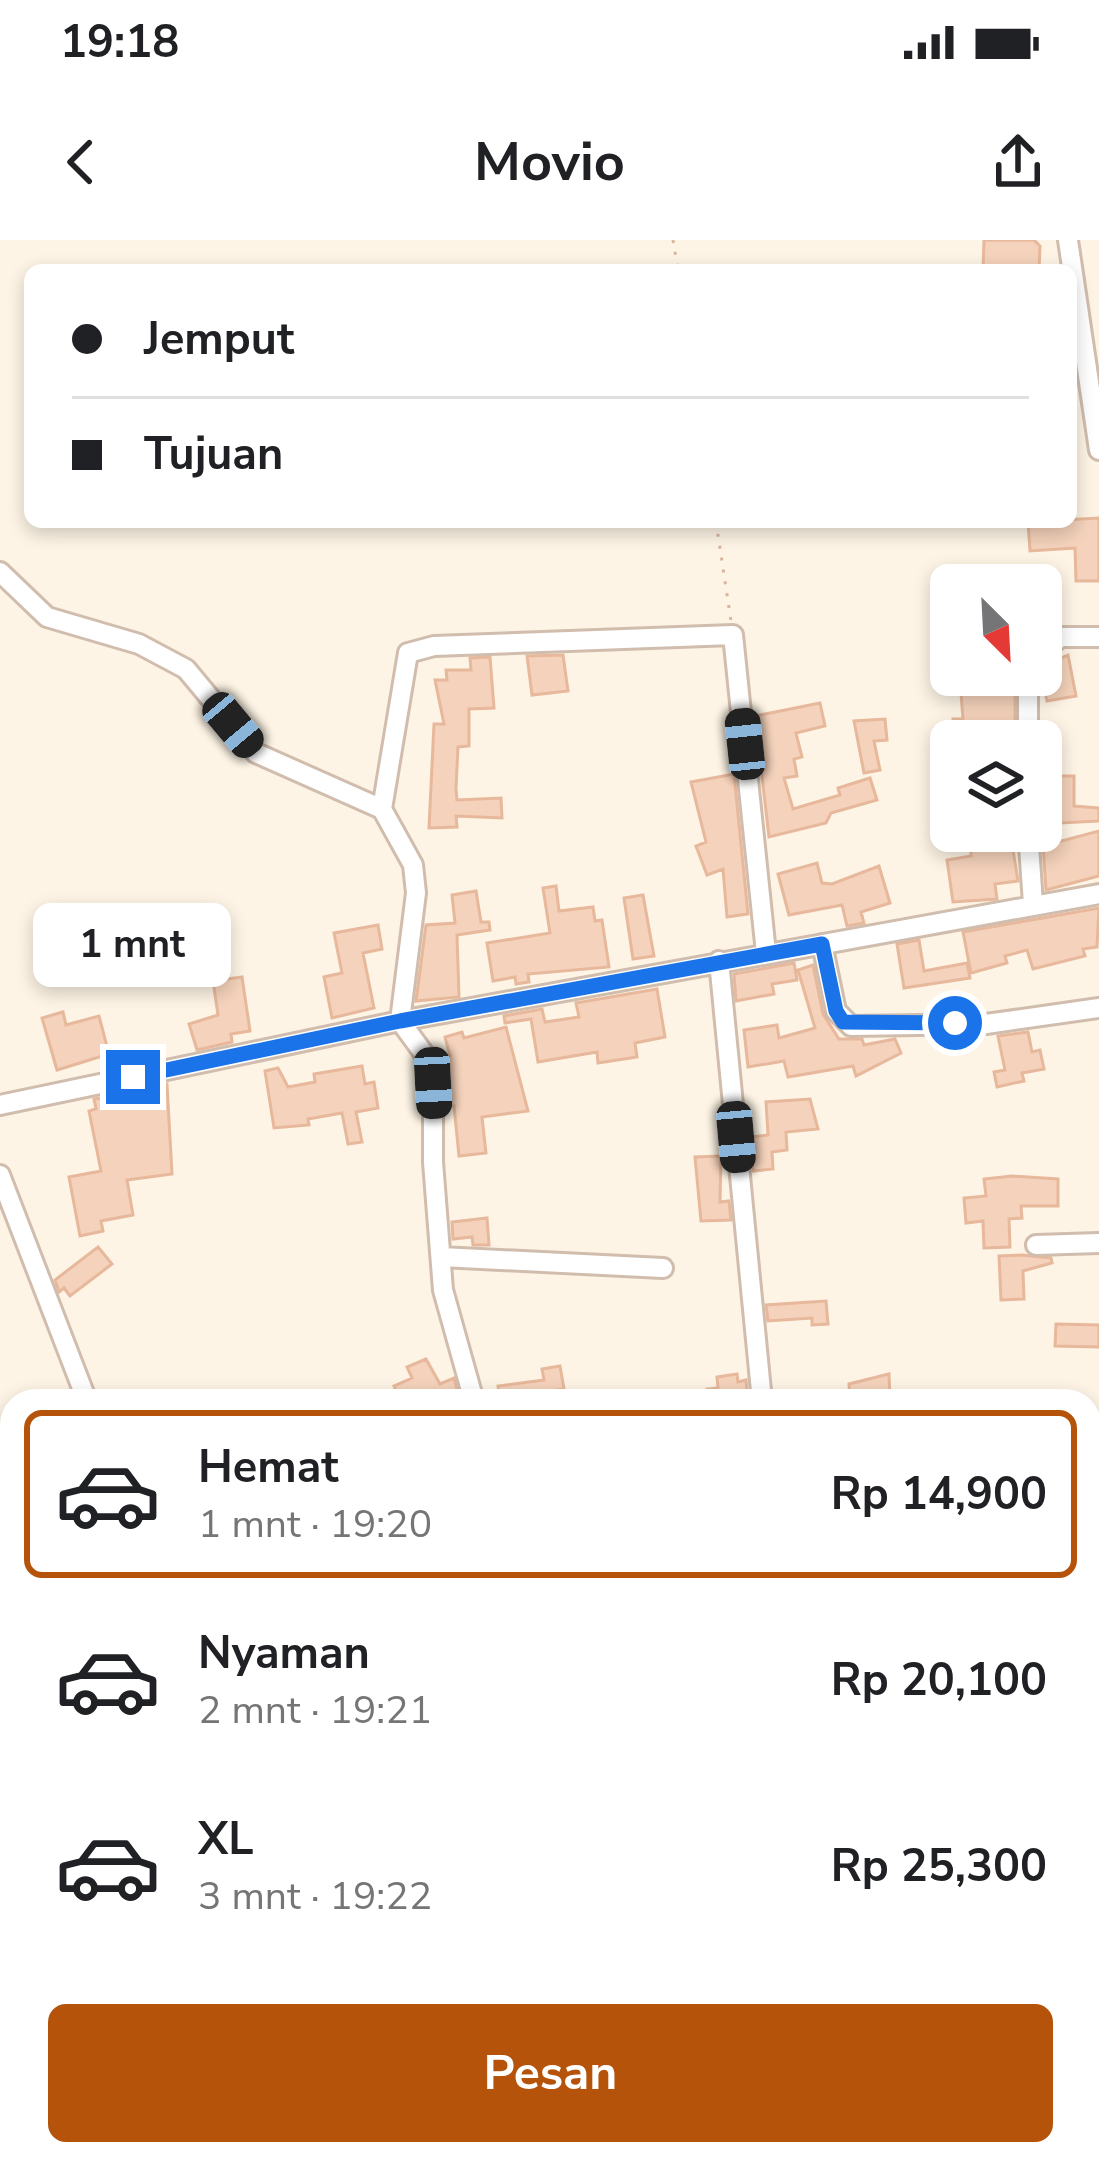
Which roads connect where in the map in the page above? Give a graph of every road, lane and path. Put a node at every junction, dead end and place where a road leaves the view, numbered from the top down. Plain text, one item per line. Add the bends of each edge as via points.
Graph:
1 (1077, 301) edge
2 (1099, 450) edge
3 (717, 528) edge
4 (0, 572) edge
5 (733, 635) junction
6 (1062, 638) edge
7 (1099, 638) edge
8 (382, 809) junction
9 (1030, 852) edge
10 (1099, 894) edge
11 (1034, 904) junction
12 (822, 944) junction
13 (766, 952) junction
14 (719, 961) junction
15 (1099, 1008) edge
16 (400, 1021) junction
17 (0, 1105) edge
18 (0, 1175) edge
19 (1099, 1244) edge
20 (1036, 1246) dead end
21 (441, 1257) junction
22 (663, 1268) dead end
23 (82, 1389) edge
24 (471, 1389) edge
25 (761, 1389) edge

1 - 2 street
3 - 5 path
4 - 8 street via 47,617 139,644 186,669 256,753
5 - 8 street via 413,648
5 - 13 street
6 - 7 street
8 - 16 street via 413,865 416,892
9 - 11 street
10 - 11 street
11 - 12 street
12 - 13 street
12 - 15 street via 836,1011 851,1026 986,1024
13 - 14 street
14 - 16 street
14 - 25 street
16 - 17 street
16 - 21 street via 425,1055 433,1083
18 - 23 street
19 - 20 street
21 - 22 street
21 - 24 street

